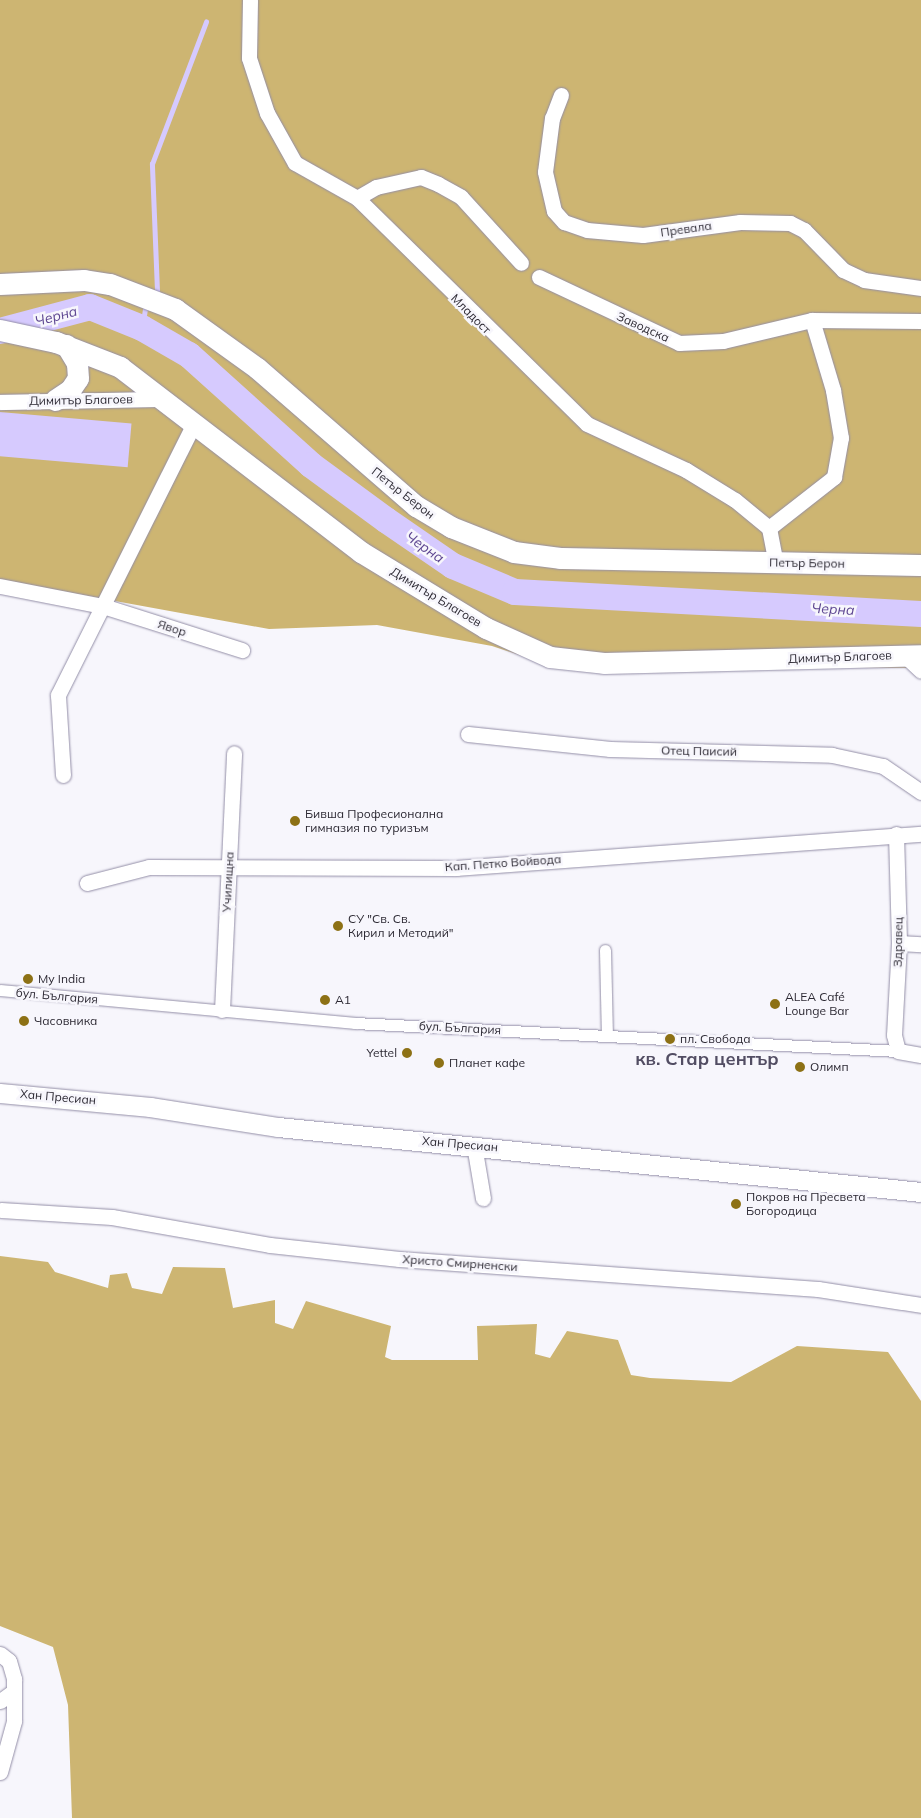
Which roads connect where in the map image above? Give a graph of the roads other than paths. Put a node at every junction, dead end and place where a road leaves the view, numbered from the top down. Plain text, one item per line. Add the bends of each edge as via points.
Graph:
1 (250, 0) edge
2 (561, 95) dead end
3 (357, 198) junction
4 (521, 263) dead end
5 (538, 277) dead end
6 (0, 284) edge
7 (921, 288) edge
8 (812, 320) junction
9 (921, 321) edge
10 (0, 330) edge
11 (61, 343) junction
12 (165, 399) junction
13 (55, 400) junction
14 (0, 402) edge
15 (195, 422) junction
16 (769, 528) junction
17 (776, 563) junction
18 (921, 565) edge
19 (0, 586) edge
20 (103, 606) junction
21 (242, 650) dead end
22 (913, 655) edge
23 (921, 671) edge
24 (468, 734) dead end
25 (234, 753) dead end
26 (63, 775) dead end
27 (921, 792) edge
28 (896, 834) junction
29 (921, 834) edge
30 (229, 869) junction
31 (87, 882) dead end
32 (899, 943) junction
33 (921, 944) edge
34 (605, 950) dead end
35 (0, 990) edge
36 (222, 1010) junction
37 (607, 1036) junction
38 (898, 1051) junction
39 (921, 1055) edge
40 (0, 1093) edge
41 (474, 1146) junction
42 (921, 1192) edge
43 (483, 1198) dead end
44 (1, 1210) edge
45 (921, 1305) edge
46 (0, 1654) edge
47 (14, 1691) junction
48 (0, 1701) edge
49 (0, 1772) edge

1 - 3 street, Младост via 249,58 267,113 295,163
2 - 7 street, Превала via 552,118 544,172 554,211 564,222 587,230 643,235 740,222 790,222 804,230 842,270 864,280
3 - 4 street via 376,187 421,177 461,198
3 - 16 street, Младост via 587,424 686,470 735,500
5 - 8 street, Заводска via 679,343 723,342
6 - 17 main road, Петър Берон via 84,280 110,284 175,309 257,368 416,506 482,541 543,557
8 - 9 street, Заводска
8 - 16 street via 840,431 834,477
10 - 11 main road
11 - 12 main road via 120,367
11 - 13 main road via 77,363 78,378 70,390
12 - 13 street, Димитър Благоев
12 - 15 main road, Димитър Благоев
13 - 14 street, Димитър Благоев
15 - 20 street
15 - 22 main road, Димитър Благоев via 361,552 486,628 550,657 604,663
16 - 17 street
17 - 18 main road, Петър Берон
19 - 20 street, Явор
20 - 21 street, Явор
20 - 26 street via 58,694
22 - 23 street
24 - 27 street, Отец Паисий via 610,749 832,755 883,766
25 - 30 street, Училищна
28 - 29 street, Кап. Петко Войвода
28 - 30 street, Кап. Петко Войвода via 456,868
28 - 32 street, Здравец
30 - 31 street, Кап. Петко Войвода via 149,867
30 - 36 street, Училищна
32 - 33 street
32 - 38 street, Здравец via 894,1035
34 - 37 street
35 - 36 street, бул. България
36 - 37 street, бул. България
37 - 38 street, бул. България
38 - 39 street, бул. България
40 - 41 street, Хан Пресиан via 130,1104 278,1127
41 - 42 street, Хан Пресиан
41 - 43 street
44 - 45 street, Христо Смирненски via 112,1217 270,1245 399,1259 818,1289
46 - 47 street via 13,1670
47 - 48 street
47 - 49 street via 14,1721

